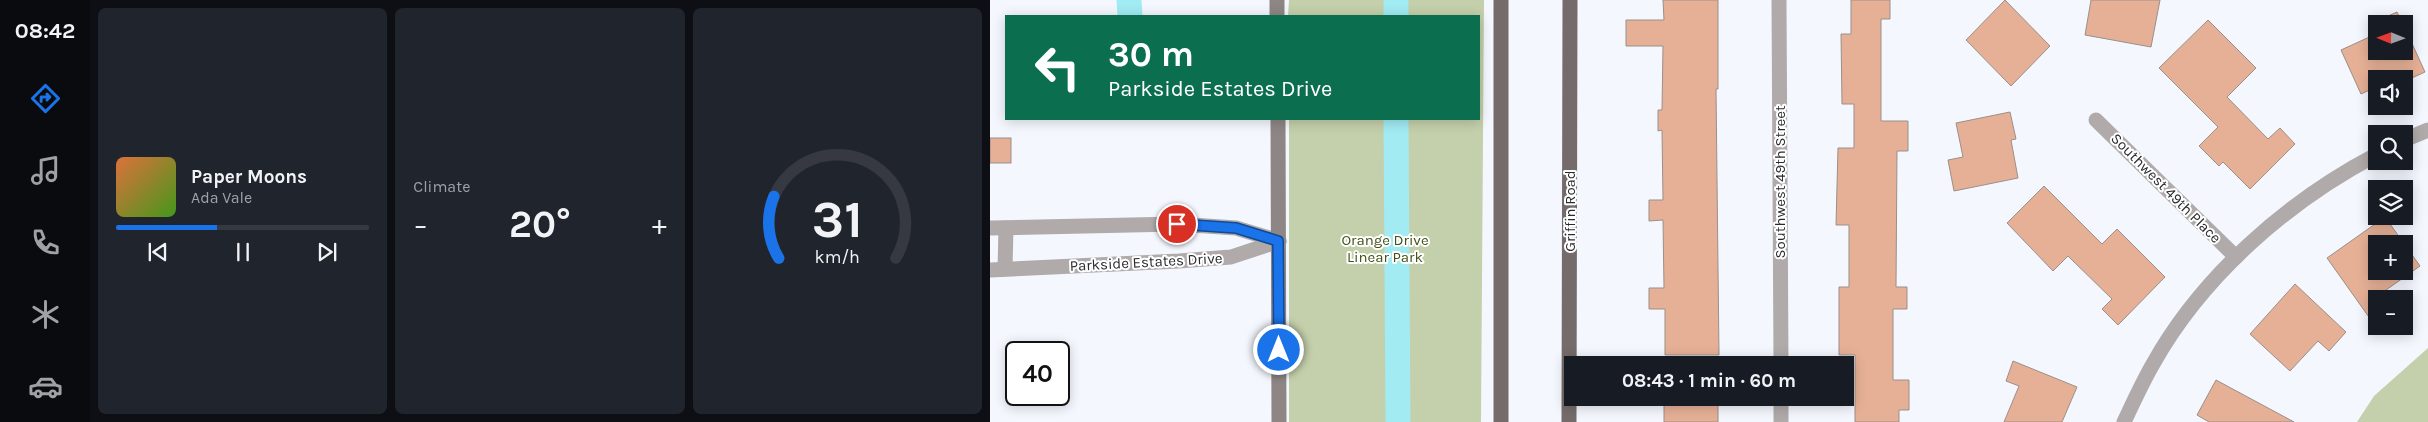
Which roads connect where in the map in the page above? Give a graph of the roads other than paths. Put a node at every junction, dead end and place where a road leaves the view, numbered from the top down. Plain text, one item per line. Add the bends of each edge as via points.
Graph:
1 (1277, 0) edge
2 (1501, 0) edge
3 (1570, 0) edge
4 (1779, 0) edge
5 (1278, 15) edge
6 (1278, 120) edge
7 (2096, 120) dead end
8 (2428, 130) edge
9 (2413, 136) edge
10 (2368, 160) edge
11 (990, 228) edge
12 (1006, 228) junction
13 (1278, 241) junction
14 (2236, 257) junction
15 (998, 269) edge
16 (1781, 356) edge
17 (1781, 406) edge
18 (1279, 422) edge
19 (1501, 422) edge
20 (1569, 422) edge
21 (1781, 422) edge
22 (2124, 422) edge

1 - 5 street
2 - 19 main road
3 - 20 main road, Griffin Road
4 - 16 street, Southwest 49th Street
6 - 13 street
7 - 14 street, Southwest 49th Place
8 - 9 street
10 - 14 street via 2323,186
11 - 12 street, Parkside Estates Drive
12 - 13 street, Parkside Estates Drive via 1177,224 1236,228
12 - 15 street
13 - 15 street, Parkside Estates Drive via 1231,257
13 - 18 street
14 - 22 street via 2192,308 2154,363
17 - 21 street

